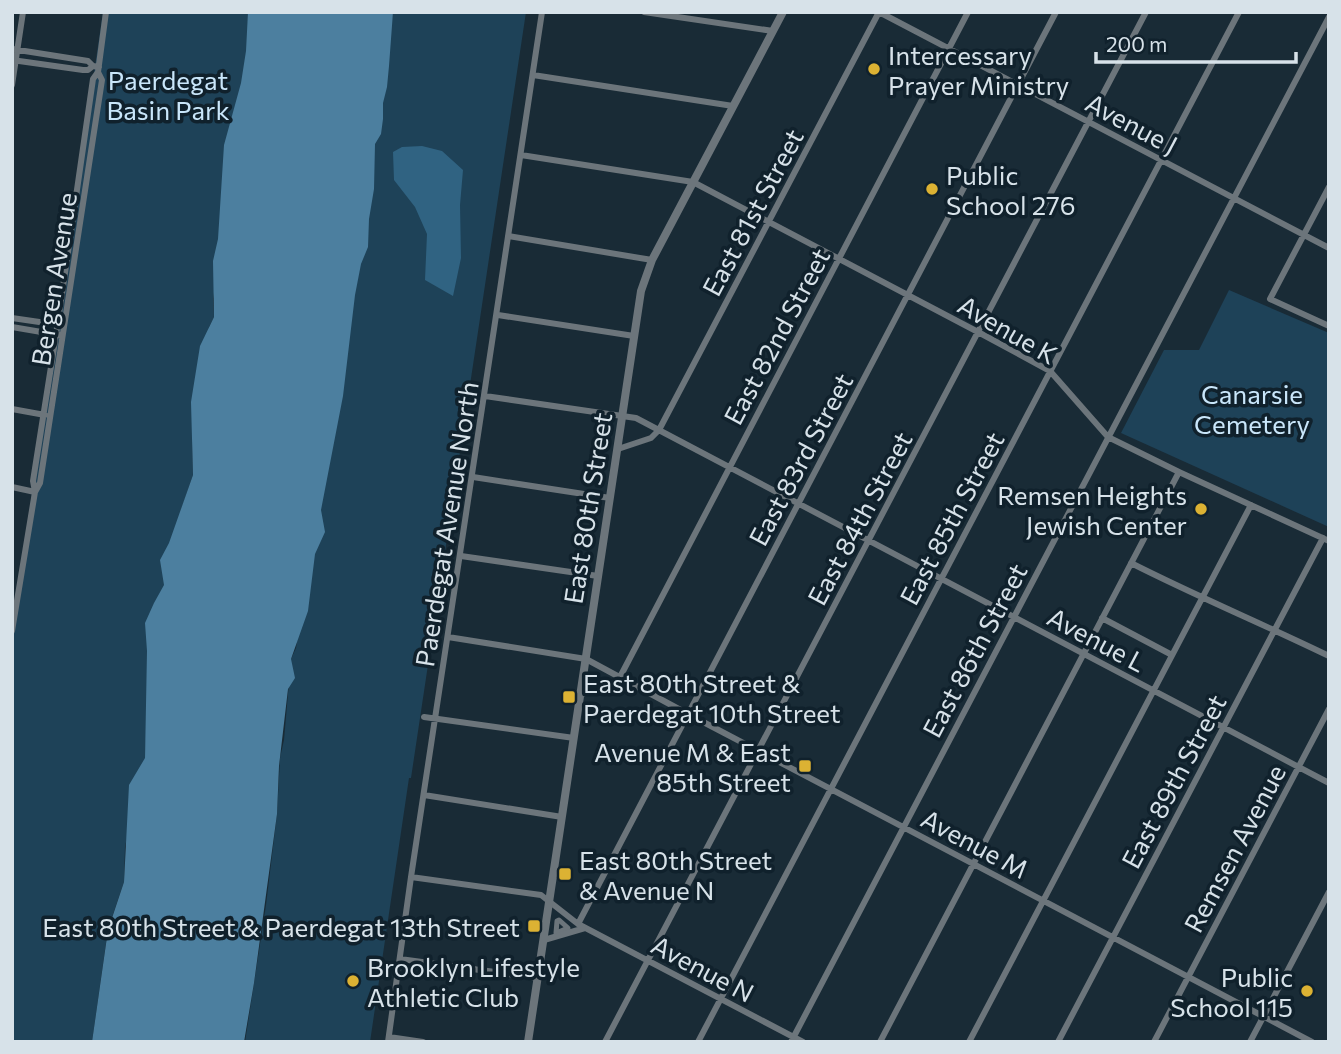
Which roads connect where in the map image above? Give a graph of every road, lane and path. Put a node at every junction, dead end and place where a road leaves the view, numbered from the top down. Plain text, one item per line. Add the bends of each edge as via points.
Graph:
1 (23, 12) edge
2 (106, 12) edge
3 (542, 12) edge
4 (644, 12) edge
5 (783, 12) edge
6 (879, 12) edge
7 (968, 12) edge
8 (1056, 12) edge
9 (1146, 12) edge
10 (1238, 12) edge
11 (1329, 17) edge
12 (773, 31) junction
13 (948, 48) junction
14 (15, 50) edge
15 (14, 60) edge
16 (97, 68) junction
17 (533, 75) junction
18 (12, 85) edge
19 (1018, 86) junction
20 (733, 106) junction
21 (1088, 122) junction
22 (521, 155) junction
23 (1161, 160) junction
24 (693, 182) junction
25 (1329, 187) edge
26 (1233, 198) junction
27 (769, 222) junction
28 (1304, 235) junction
29 (508, 236) junction
30 (1329, 248) edge
31 (839, 258) junction
32 (652, 260) junction
33 (908, 295) junction
34 (498, 315) junction
35 (12, 318) edge
36 (61, 325) junction
37 (1329, 326) edge
38 (12, 327) edge
39 (978, 332) junction
40 (60, 335) junction
41 (634, 337) junction
42 (1050, 372) junction
43 (485, 396) junction
44 (12, 409) edge
45 (43, 414) junction
46 (52, 416) junction
47 (622, 416) junction
48 (659, 430) junction
49 (1108, 437) junction
50 (618, 449) junction
51 (729, 467) junction
52 (1179, 472) junction
53 (473, 477) junction
54 (12, 486) edge
55 (35, 492) junction
56 (610, 498) junction
57 (799, 504) junction
58 (1251, 505) junction
59 (1326, 539) edge
60 (869, 540) junction
61 (461, 556) junction
62 (1131, 564) junction
63 (598, 576) junction
64 (16, 577) edge
65 (941, 579) junction
66 (1202, 598) junction
67 (1014, 617) junction
68 (1102, 618) junction
69 (1274, 630) junction
70 (12, 631) edge
71 (448, 636) junction
72 (1083, 653) junction
73 (1172, 654) junction
74 (1329, 656) edge
75 (586, 659) junction
76 (620, 677) junction
77 (1153, 691) junction
78 (580, 695) junction
79 (1329, 709) edge
80 (688, 714) junction
81 (424, 717) dead end
82 (435, 719) junction
83 (1223, 727) junction
84 (574, 738) junction
85 (758, 751) junction
86 (1298, 767) junction
87 (1329, 783) edge
88 (831, 789) junction
89 (424, 795) junction
90 (562, 817) junction
91 (903, 827) junction
92 (973, 864) junction
93 (411, 877) junction
94 (1329, 892) edge
95 (1043, 901) junction
96 (550, 902) junction
97 (581, 926) junction
98 (1113, 937) junction
99 (544, 940) junction
100 (400, 958) junction
101 (648, 961) junction
102 (1188, 977) junction
103 (538, 978) junction
104 (721, 999) junction
105 (1264, 1016) junction
106 (388, 1039) edge
107 (792, 1039) edge
108 (423, 1042) edge
109 (528, 1042) edge
110 (605, 1042) edge
111 (698, 1042) edge
112 (803, 1042) edge
113 (880, 1042) edge
114 (969, 1042) edge
115 (1058, 1042) edge
116 (1154, 1042) edge
117 (1250, 1042) edge
118 (1312, 1042) edge

1 - 14 street
2 - 16 street, Bergen Avenue
3 - 17 street, Paerdegat Avenue North
4 - 12 street
5 - 12 street, East 80th Street
6 - 13 street, Avenue J
6 - 27 street, East 81st Street
7 - 13 street, East 82nd Street
8 - 19 street, East 83rd Street
9 - 21 street, East 84th Street
10 - 23 street, East 85th Street
11 - 26 street, East 86th Street
12 - 20 street, East 80th Street
13 - 19 street, Avenue J
13 - 31 street, East 82nd Street
14 - 15 street
14 - 16 street via 88,61
15 - 16 street
15 - 18 street
16 - 36 street, Bergen Avenue
17 - 20 street
17 - 22 street, Paerdegat Avenue North
19 - 21 street, Avenue J
19 - 33 street, East 83rd Street
20 - 24 street, East 80th Street
21 - 23 street, Avenue J
21 - 39 street, East 84th Street
22 - 24 street, Avenue K
22 - 29 street, Paerdegat Avenue North
23 - 26 street, Avenue J
23 - 42 street, East 85th Street
24 - 27 street, Avenue K
24 - 32 street, East 80th Street
25 - 28 street
26 - 28 street, Avenue J
26 - 49 street, East 86th Street
27 - 31 street, Avenue K
27 - 48 street, East 81st Street
28 - 30 street, Avenue J
28 - 37 street via 1270,299
29 - 32 street
29 - 34 street, Paerdegat Avenue North
31 - 33 street, Avenue K
31 - 51 street, East 82nd Street
32 - 41 street, East 80th Street via 641,291
33 - 39 street, Avenue K
33 - 57 street, East 83rd Street
34 - 41 street
34 - 43 street, Paerdegat Avenue North
35 - 36 street
36 - 40 street, Bergen Avenue
38 - 40 street
39 - 42 street, Avenue K
39 - 60 street, East 84th Street
40 - 45 street, Bergen Avenue
40 - 46 street, Bergen Avenue
41 - 47 street, East 80th Street
42 - 49 street, Avenue K
42 - 65 street, East 85th Street
43 - 47 street, Avenue L
43 - 53 street, Paerdegat Avenue North
44 - 45 street
45 - 46 street
45 - 55 street, Bergen Avenue
46 - 55 street, Bergen Avenue
47 - 48 street, Avenue L
47 - 50 street, East 80th Street
48 - 50 street via 651,438
48 - 51 street, Avenue L
49 - 52 street, Avenue K
49 - 67 street, East 86th Street
50 - 56 street, East 80th Street
51 - 57 street, Avenue L
51 - 76 street, East 82nd Street
52 - 58 street, Avenue K
52 - 62 street
53 - 56 street
53 - 61 street, Paerdegat Avenue North
54 - 55 street
55 - 64 street, Bergen Avenue
56 - 63 street, East 80th Street
57 - 60 street, Avenue L
57 - 80 street, East 83rd Street
58 - 59 street, Avenue K
58 - 66 street
59 - 69 street, East 89th Street
60 - 65 street, Avenue L
60 - 85 street, East 84th Street
61 - 63 street
61 - 71 street, Paerdegat Avenue North
62 - 66 street
62 - 68 street
63 - 75 street, East 80th Street
64 - 70 street, Bergen Avenue
65 - 67 street, Avenue L
65 - 88 street, East 85th Street
66 - 69 street
66 - 73 street
67 - 72 street, Avenue L
67 - 91 street, East 86th Street
68 - 72 street
68 - 73 street
69 - 74 street
69 - 83 street, East 89th Street
71 - 75 street, Avenue M
71 - 82 street, Paerdegat Avenue North
72 - 77 street, Avenue L
72 - 92 street
73 - 77 street
75 - 76 street, Avenue M
75 - 78 street, East 80th Street
76 - 78 street
76 - 80 street, Avenue M
77 - 83 street, Avenue L
77 - 95 street
78 - 84 street, East 80th Street
79 - 86 street, Remsen Avenue
80 - 85 street, Avenue M
80 - 97 street, East 83rd Street
81 - 82 street
82 - 84 street
82 - 89 street, Paerdegat Avenue North
83 - 86 street, Avenue L
83 - 98 street, East 89th Street
84 - 90 street, East 80th Street
85 - 88 street, Avenue M
85 - 101 street, East 84th Street
86 - 87 street, Avenue L
86 - 102 street, Remsen Avenue
88 - 91 street, Avenue M
88 - 104 street, East 85th Street
89 - 90 street
89 - 93 street, Paerdegat Avenue North
90 - 96 street, East 80th Street
91 - 92 street, Avenue M
91 - 107 street, East 86th Street
92 - 95 street, Avenue M
92 - 113 street
93 - 96 street via 541,895
93 - 100 street, Paerdegat Avenue North
94 - 105 street
95 - 98 street, Avenue M
95 - 114 street
96 - 97 street, Avenue N
96 - 99 street, East 80th Street
97 - 99 street
97 - 101 street, Avenue N
98 - 102 street, Avenue M
98 - 115 street, East 89th Street
99 - 103 street, East 80th Street
100 - 103 street
100 - 106 street, Paerdegat Avenue North
101 - 104 street, Avenue N
101 - 110 street, East 84th Street
102 - 105 street, Avenue M
102 - 116 street, Remsen Avenue
103 - 109 street, East 80th Street
104 - 107 street, Avenue N
104 - 111 street, East 85th Street
105 - 117 street
105 - 118 street, Avenue M
106 - 108 street
107 - 112 street, Avenue N

